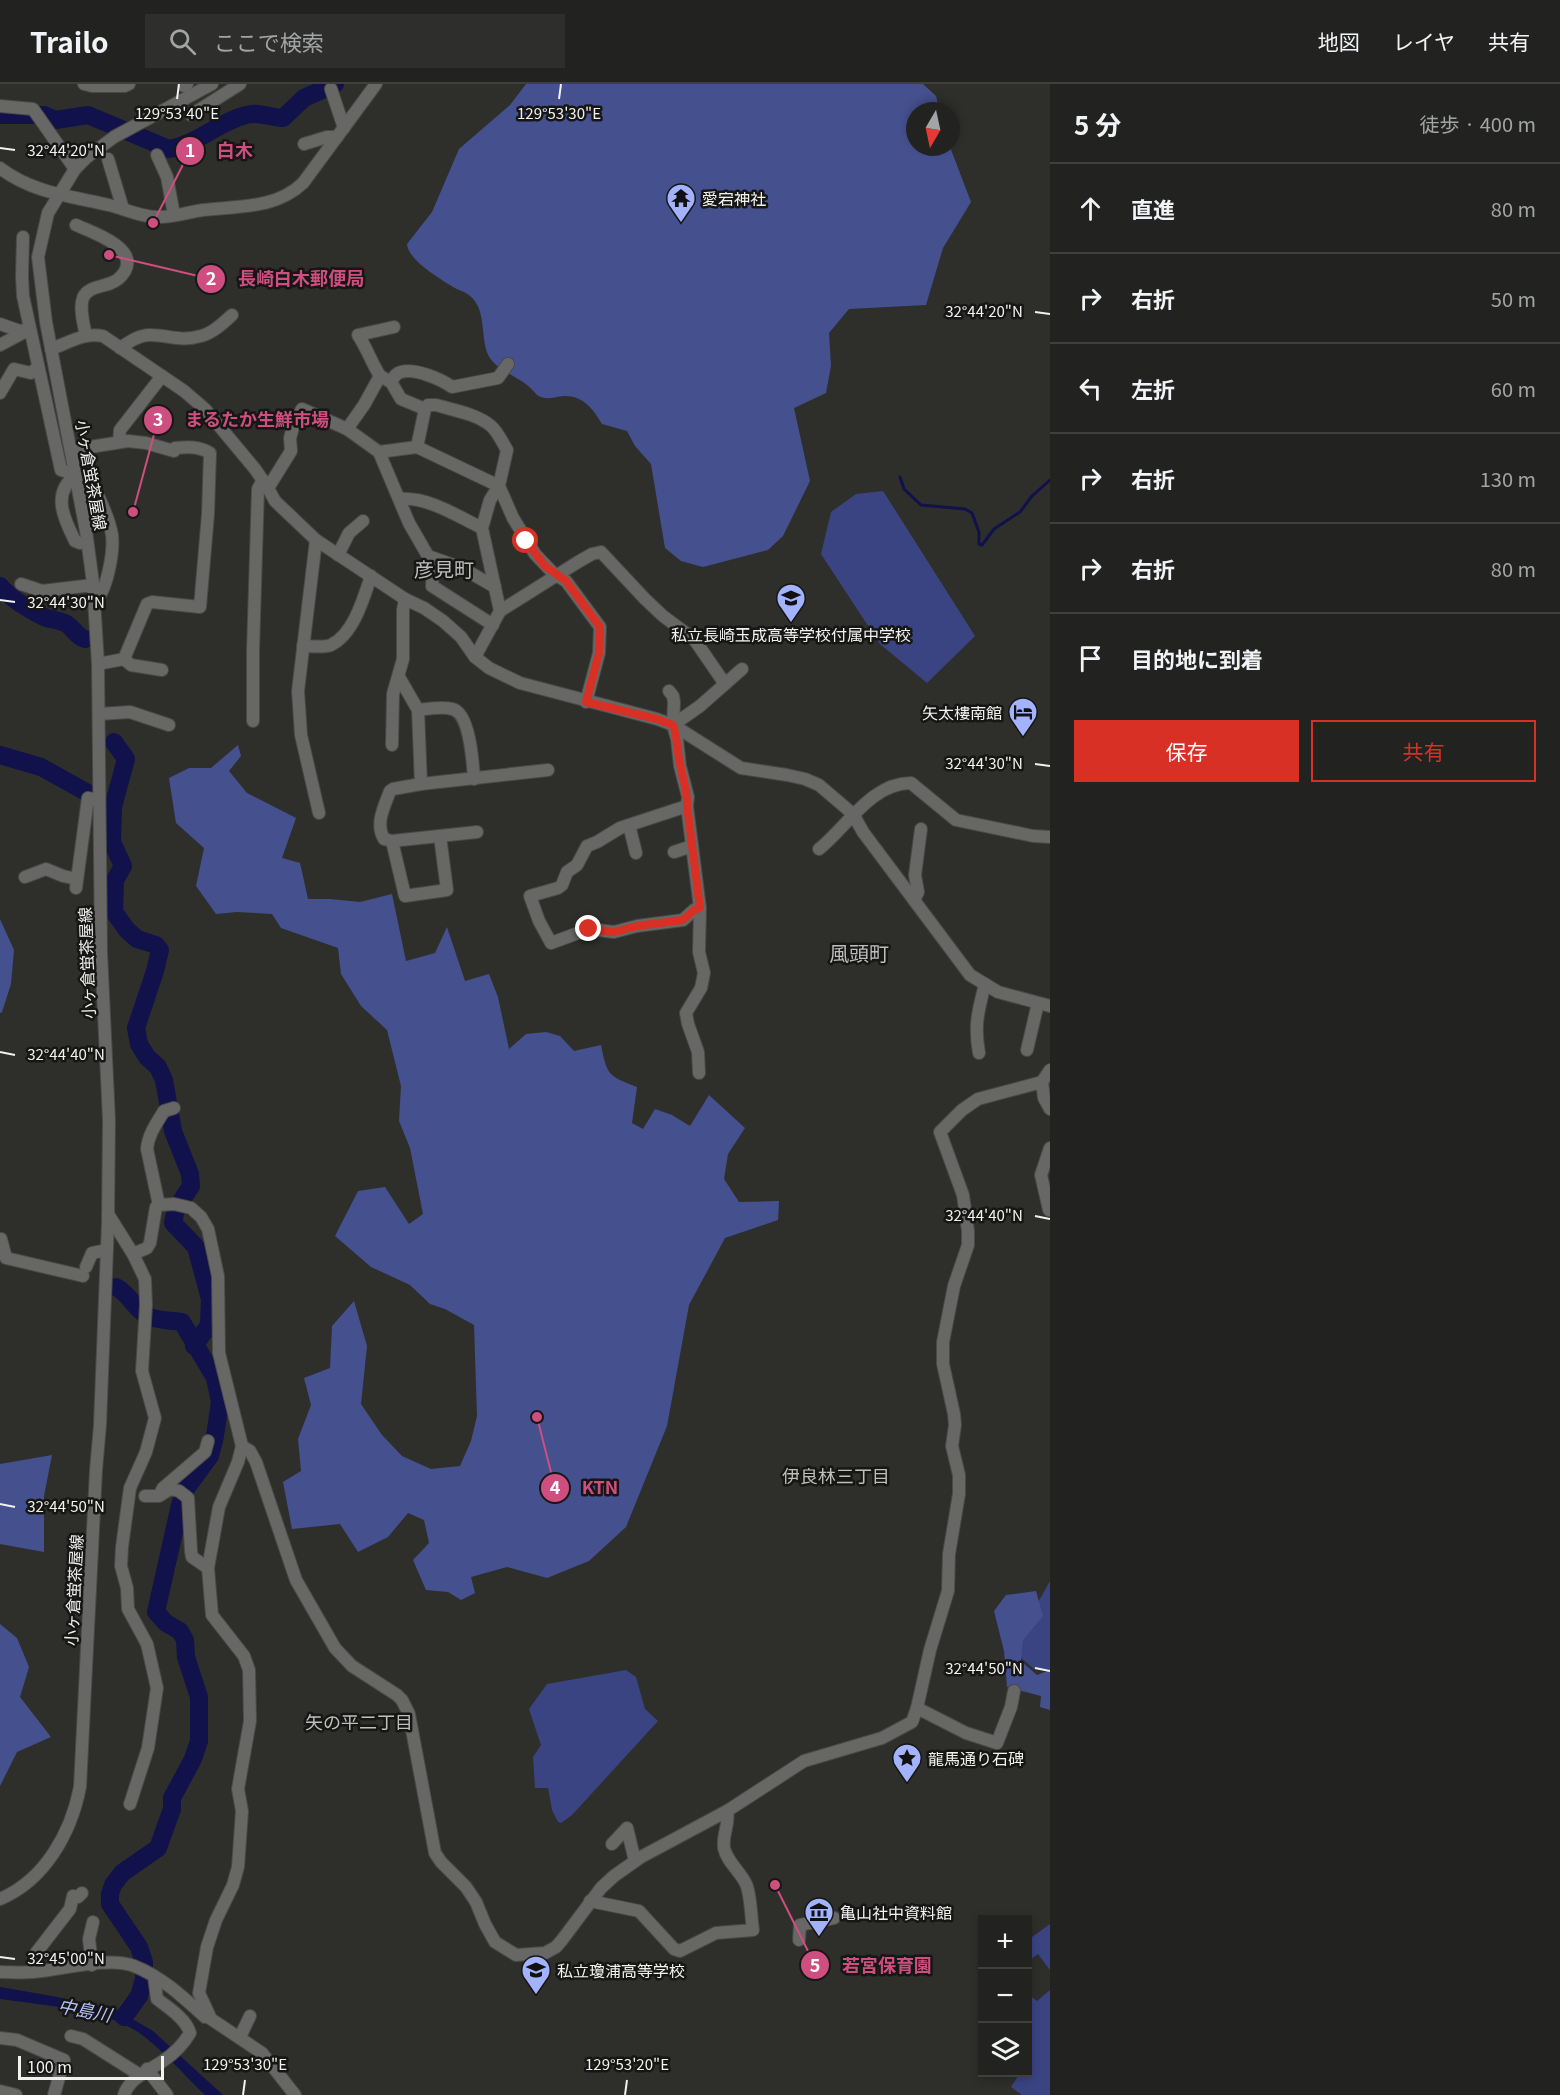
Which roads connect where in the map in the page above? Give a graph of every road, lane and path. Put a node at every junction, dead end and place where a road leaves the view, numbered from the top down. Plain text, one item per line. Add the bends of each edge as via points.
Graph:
1 (84, 84) edge
2 (129, 84) edge
3 (213, 84) edge
4 (240, 84) edge
5 (376, 84) edge
6 (331, 88) dead end
7 (0, 106) edge
8 (191, 115) dead end
9 (340, 133) junction
10 (304, 144) dead end
11 (156, 155) dead end
12 (108, 159) dead end
13 (0, 168) edge
14 (75, 169) junction
15 (59, 195) junction
16 (123, 209) junction
17 (174, 215) junction
18 (76, 225) dead end
19 (23, 237) dead end
20 (232, 315) dead end
21 (0, 324) edge
22 (394, 327) dead end
23 (30, 329) junction
24 (86, 336) junction
25 (0, 345) edge
26 (120, 348) junction
27 (51, 349) junction
28 (508, 364) dead end
29 (38, 367) junction
30 (162, 376) junction
31 (385, 379) junction
32 (0, 393) edge
33 (425, 409) junction
34 (347, 429) junction
35 (119, 442) junction
36 (417, 447) junction
37 (71, 450) junction
38 (379, 452) junction
39 (76, 475) junction
40 (266, 484) junction
41 (499, 486) junction
42 (400, 500) junction
43 (363, 521) dead end
44 (482, 528) junction
45 (316, 540) junction
46 (80, 543) dead end
47 (338, 555) junction
48 (428, 556) junction
49 (371, 576) junction
50 (558, 576) junction
51 (21, 584) dead end
52 (93, 585) junction
53 (432, 586) junction
54 (495, 587) junction
55 (405, 599) junction
56 (94, 603) junction
57 (424, 608) junction
58 (500, 611) junction
59 (493, 625) junction
60 (331, 645) junction
61 (303, 646) junction
62 (475, 657) junction
63 (124, 658) junction
64 (98, 664) junction
65 (742, 669) dead end
66 (162, 670) dead end
67 (399, 678) junction
68 (307, 682) dead end
69 (725, 684) junction
70 (669, 691) dead end
71 (586, 702) junction
72 (418, 710) junction
73 (99, 714) junction
74 (253, 722) dead end
75 (169, 725) dead end
76 (673, 725) junction
77 (392, 745) dead end
78 (548, 770) dead end
79 (474, 779) junction
80 (421, 784) junction
81 (99, 800) junction
82 (687, 806) junction
83 (319, 813) dead end
84 (853, 814) junction
85 (629, 825) junction
86 (921, 829) dead end
87 (477, 832) dead end
88 (440, 836) junction
89 (1050, 837) edge
90 (392, 841) junction
91 (692, 846) junction
92 (819, 849) dead end
93 (674, 852) dead end
94 (636, 853) dead end
95 (25, 877) dead end
96 (914, 900) junction
97 (700, 908) junction
98 (985, 984) junction
99 (1044, 1005) edge
100 (1027, 1050) dead end
101 (979, 1053) dead end
102 (699, 1073) dead end
103 (1046, 1079) edge
104 (1050, 1109) edge
105 (169, 1110) dead end
106 (1050, 1148) edge
107 (159, 1205) junction
108 (1049, 1210) edge
109 (108, 1213) junction
110 (0, 1239) edge
111 (106, 1250) junction
112 (133, 1254) junction
113 (208, 1441) dead end
114 (242, 1446) junction
115 (145, 1496) dead end
116 (159, 1496) junction
117 (208, 1568) junction
118 (1014, 1691) dead end
119 (917, 1708) junction
120 (130, 1804) dead end
121 (728, 1811) junction
122 (612, 1844) dead end
123 (635, 1861) junction
124 (82, 1893) dead end
125 (0, 1899) edge
126 (590, 1901) junction
127 (834, 1918) dead end
128 (93, 1922) dead end
129 (799, 1940) dead end
130 (92, 1965) junction
131 (0, 1972) edge
132 (33, 1972) junction
133 (146, 1972) junction
134 (209, 2016) junction
135 (250, 2016) dead end
136 (71, 2036) dead end
137 (240, 2037) junction
138 (0, 2038) edge
139 (144, 2072) junction
140 (0, 2091) edge
141 (16, 2095) edge
142 (54, 2095) edge
143 (124, 2095) edge
144 (167, 2095) edge
145 (295, 2095) edge

1 - 2 street
3 - 14 street, 小ヶ倉蛍茶屋線 via 114,137
4 - 8 street
5 - 9 street
6 - 9 street
7 - 14 street via 36,114
9 - 10 street
9 - 17 street via 303,183 283,197 260,204
11 - 17 street via 167,177
12 - 16 street
13 - 15 street via 28,185
14 - 15 street, 小ヶ倉蛍茶屋線
15 - 16 street
15 - 27 street, 小ヶ倉蛍茶屋線 via 47,215 38,257
16 - 17 street via 158,218
18 - 24 street via 106,238 127,259 120,278 85,295 82,303
19 - 23 street via 22,276
20 - 26 street via 200,336 181,339 150,335
21 - 23 street via 20,331
22 - 31 street via 358,335 371,362
23 - 25 street
23 - 29 street
24 - 26 street via 103,336
24 - 27 street
26 - 30 street
27 - 37 street, 小ヶ倉蛍茶屋線
28 - 31 street via 498,378 452,387 440,379 404,371
29 - 32 street via 31,373 14,369
29 - 39 street via 61,470
30 - 35 street via 120,430
30 - 40 street via 205,409
31 - 33 street via 400,399
31 - 34 street
33 - 36 street
33 - 41 street via 436,405 491,425 507,450
34 - 38 street
34 - 40 street via 302,409 290,438 291,451
35 - 37 street
35 - 63 street via 146,443 174,451 175,447 194,447 210,453 200,607 147,604
36 - 38 street
36 - 41 street
37 - 39 street, 小ヶ倉蛍茶屋線
38 - 42 street
39 - 46 street via 66,482 61,500 63,516 75,541
39 - 52 street, 小ヶ倉蛍茶屋線
39 - 56 street via 86,477 94,486 112,536 113,550 102,595
40 - 45 street via 282,510
40 - 74 street via 258,489
41 - 44 street via 490,500
41 - 50 street via 521,544
42 - 44 street via 431,504
42 - 48 street
43 - 47 street via 349,532
44 - 54 street
45 - 47 street
45 - 61 street
47 - 49 street
48 - 53 street via 433,567
48 - 54 street via 462,568
49 - 55 street
49 - 60 street via 355,618
50 - 58 street
50 - 69 street via 601,552 663,616 694,639
50 - 71 street via 572,588 600,627 599,653
51 - 52 street via 42,591
52 - 56 street, 小ヶ倉蛍茶屋線
53 - 57 street
53 - 59 street
54 - 58 street
55 - 57 street
55 - 67 street
56 - 64 street, 小ヶ倉蛍茶屋線
57 - 62 street via 461,637
58 - 59 street
59 - 62 street
60 - 61 street
60 - 68 street via 325,651 310,654
61 - 83 street via 298,690 302,735
62 - 71 street via 510,679
63 - 64 street
63 - 66 street via 131,665
64 - 73 street, 小ヶ倉蛍茶屋線
65 - 69 street
67 - 72 street
67 - 77 street via 393,694
69 - 76 street
70 - 76 street via 674,702
71 - 76 street
72 - 79 street via 452,709 459,714 470,738
72 - 80 street
73 - 75 street via 130,712
73 - 81 street, 小ヶ倉蛍茶屋線
76 - 82 street
76 - 84 street via 741,768 805,778
78 - 79 street
79 - 80 street
80 - 90 street via 390,790 379,831 384,839
81 - 95 street via 88,798 76,883 46,869
81 - 109 street, 小ヶ倉蛍茶屋線 via 109,1120
82 - 85 street
82 - 91 street
84 - 89 street via 869,799 911,783 956,820
84 - 92 street
84 - 96 street
85 - 94 street
85 - 97 street via 587,846 558,888 530,896 551,943 589,929 614,932 683,920
86 - 96 street via 915,875 918,892
87 - 88 street
88 - 90 street
88 - 90 street via 447,890 405,896
91 - 93 street
91 - 97 street
96 - 98 street via 970,975
97 - 102 street via 699,952 704,973 701,988 686,1013 698,1052
98 - 99 street via 998,992
98 - 101 street via 975,1032
99 - 100 street
103 - 104 street via 1044,1098
103 - 119 street via 978,1099 940,1132 963,1195 968,1231 968,1245 954,1286 943,1342 943,1364 954,1414 952,1446 959,1494 948,1591
105 - 107 street via 153,1128 147,1149
106 - 108 street via 1041,1175
107 - 112 street via 150,1243
107 - 114 street via 192,1208 208,1229 218,1276 219,1353
109 - 111 street, 小ヶ倉蛍茶屋線
109 - 112 street
110 - 111 street via 6,1258 85,1271 92,1252
111 - 125 street, 小ヶ倉蛍茶屋線 via 80,1787 70,1823 53,1854 23,1886
112 - 120 street via 145,1279 142,1371 155,1422 130,1488 121,1566 128,1609 147,1644 157,1688 148,1748
113 - 116 street via 204,1452
114 - 117 street via 219,1508
114 - 126 street via 256,1462 296,1580 335,1648 351,1665 402,1700 411,1723 435,1853 466,1887 495,1942 516,1956 549,1952
115 - 116 street
116 - 117 street via 170,1489 184,1494 192,1557
117 - 134 street via 212,1615 244,1656 249,1670 250,1721 238,1789 242,1811 238,1867 216,1920 201,1977 199,1993
118 - 119 street via 997,1743 966,1733
119 - 121 street via 908,1725 882,1738 804,1761
121 - 123 street
121 - 126 street via 724,1847 747,1885 753,1930 716,1933 680,1951 639,1911
122 - 123 street via 627,1828
123 - 126 street
124 - 132 street via 73,1896 70,1909 36,1953
127 - 129 street via 800,1925
128 - 130 street via 89,1939
130 - 132 street
130 - 133 street via 118,1963
131 - 132 street
133 - 134 street via 168,1984 205,2017
133 - 139 street via 157,1999 190,2033 183,2045
134 - 137 street
135 - 137 street
136 - 139 street
137 - 145 street via 262,2053
138 - 142 street via 17,2040 64,2060
139 - 143 street
139 - 144 street
140 - 141 street

